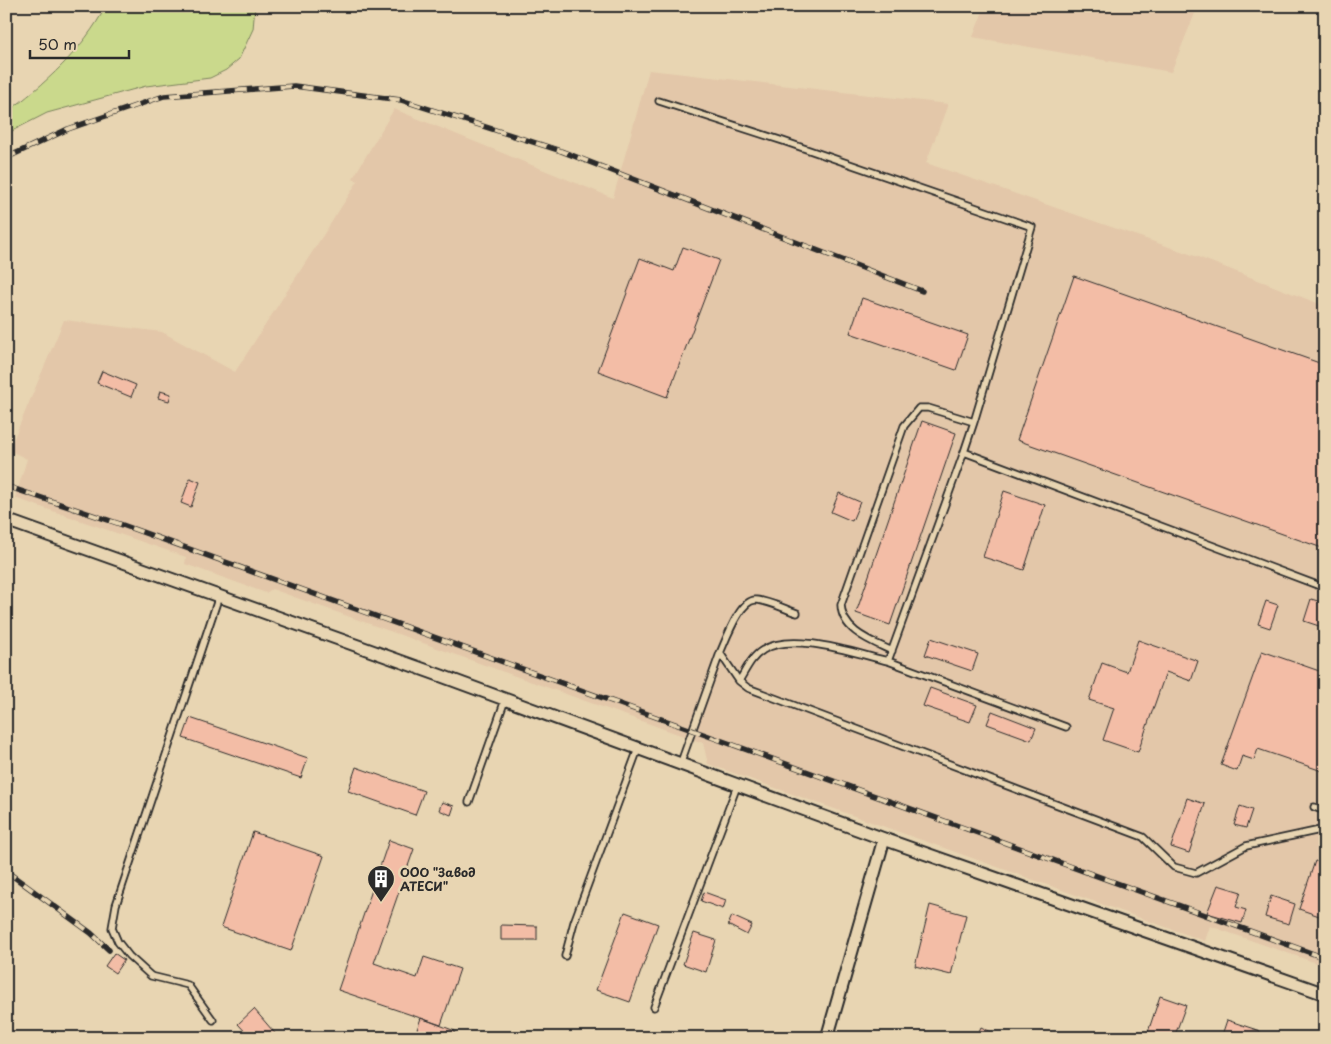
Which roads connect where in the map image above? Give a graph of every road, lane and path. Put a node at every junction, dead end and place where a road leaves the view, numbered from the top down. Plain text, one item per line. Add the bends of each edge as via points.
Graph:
1 (659, 101) dead end
2 (974, 422) junction
3 (964, 452) junction
4 (6, 520) edge
5 (1325, 588) edge
6 (219, 596) junction
7 (798, 614) dead end
8 (892, 651) junction
9 (720, 652) junction
10 (888, 661) junction
11 (739, 681) junction
12 (505, 700) junction
13 (1066, 726) dead end
14 (638, 749) junction
15 (680, 765) junction
16 (737, 786) junction
17 (469, 802) dead end
18 (1314, 807) dead end
19 (1325, 811) edge
20 (1325, 829) edge
21 (884, 839) junction
22 (565, 956) dead end
23 (1325, 994) edge
24 (654, 1008) dead end
25 (214, 1020) dead end
26 (827, 1038) edge

1 - 2 lane via 1032,227
2 - 3 lane
2 - 8 lane via 928,408 919,408 910,416 849,579 841,615 855,633
3 - 5 lane
3 - 8 lane
4 - 6 street
6 - 12 street
6 - 25 lane via 116,905 112,928 118,942 151,976 188,985
7 - 9 lane via 756,600 749,602 737,616
8 - 10 lane
9 - 11 lane
9 - 15 lane
10 - 11 lane via 814,644 783,643 763,649 750,662
10 - 13 lane
11 - 20 lane via 748,688 1143,837 1152,842 1174,867 1185,872 1196,873 1246,846
12 - 14 street
12 - 17 lane
14 - 15 street
14 - 22 lane via 574,922
15 - 16 street
16 - 21 street
16 - 24 lane
18 - 19 lane
21 - 23 street
21 - 26 street

